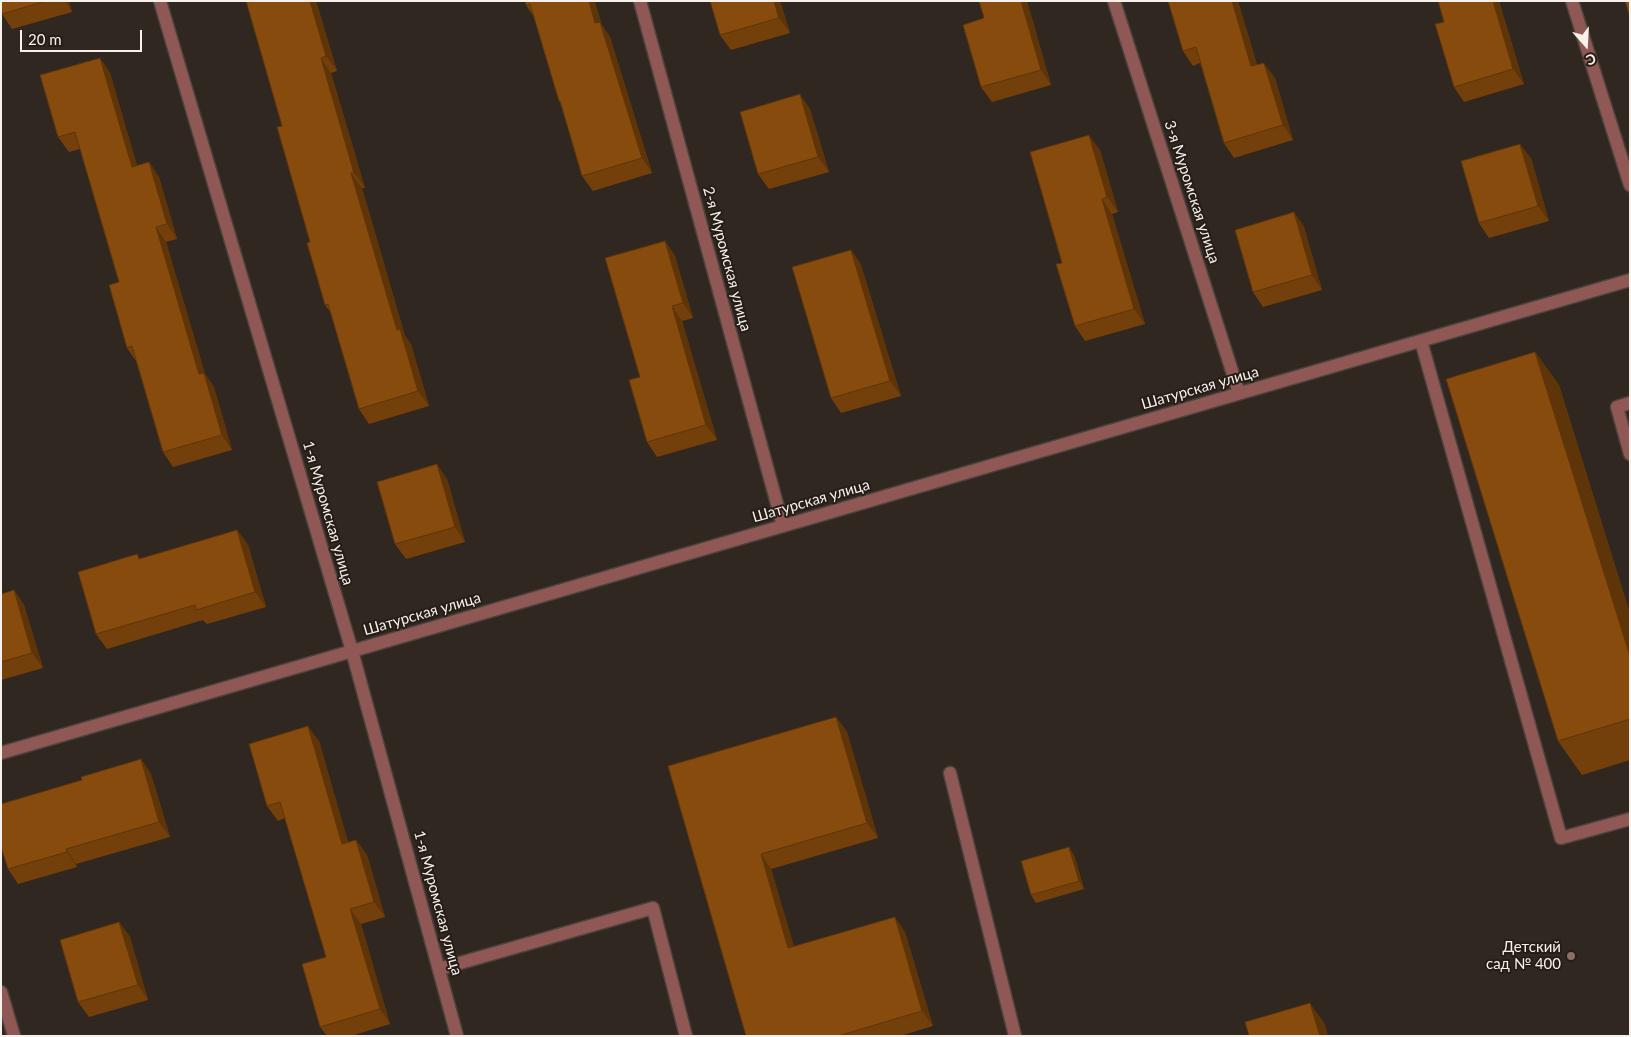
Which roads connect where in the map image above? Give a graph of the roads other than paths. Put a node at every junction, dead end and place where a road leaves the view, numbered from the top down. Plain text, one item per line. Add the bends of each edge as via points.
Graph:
1 (160, 1) edge
2 (640, 1) edge
3 (1114, 1) edge
4 (1572, 1) edge
5 (1630, 185) edge
6 (1630, 280) edge
7 (1421, 341) junction
8 (1239, 393) junction
9 (1630, 403) edge
10 (1630, 454) edge
11 (783, 526) junction
12 (352, 651) junction
13 (1, 753) edge
14 (950, 773) dead end
15 (1630, 819) edge
16 (439, 969) junction
17 (1, 992) edge
18 (14, 1036) edge
19 (458, 1036) edge
20 (686, 1036) edge
21 (1015, 1036) edge

1 - 12 street, 1-я Муромская улица
2 - 11 street, 2-я Муромская улица
3 - 8 street, 3-я Муромская улица
4 - 5 street
6 - 7 street, Шатурская улица
7 - 8 street, Шатурская улица
7 - 15 street via 1561,838
8 - 11 street, Шатурская улица
9 - 10 street via 1617,407
11 - 12 street, Шатурская улица
12 - 13 street, Шатурская улица
12 - 16 street, 1-я Муромская улица
14 - 21 street
16 - 19 street, 1-я Муромская улица
16 - 20 street via 652,908
17 - 18 street

